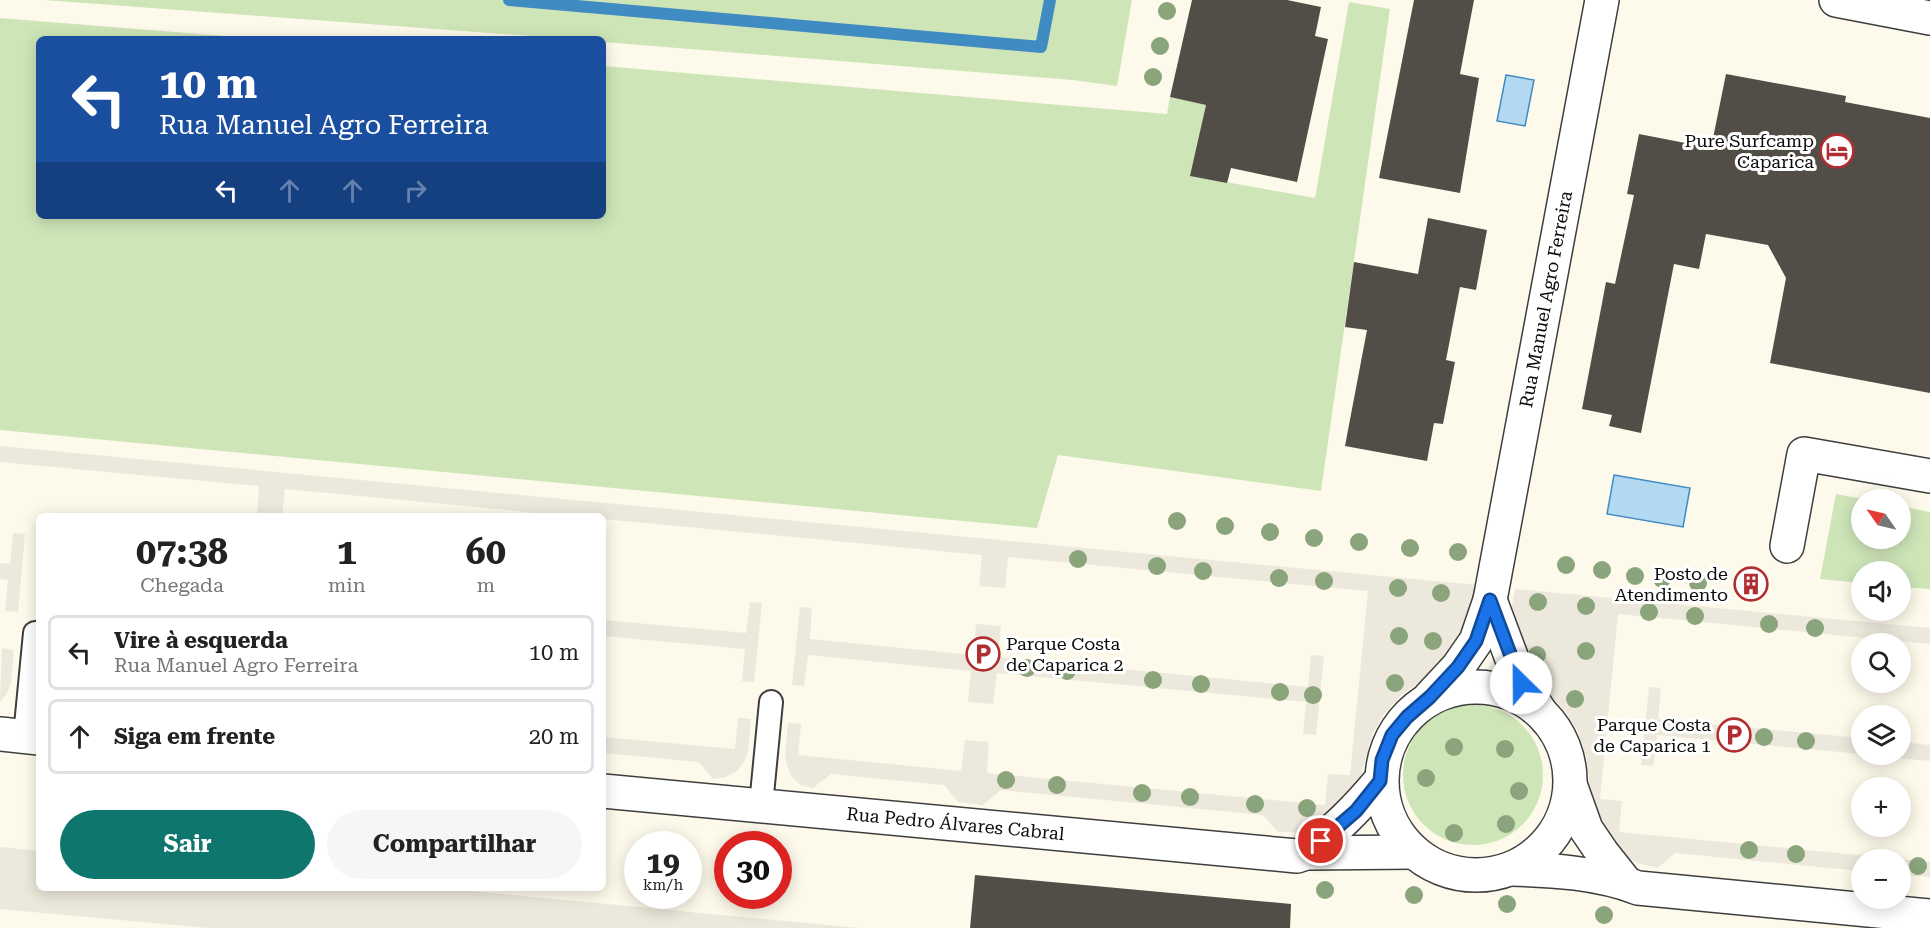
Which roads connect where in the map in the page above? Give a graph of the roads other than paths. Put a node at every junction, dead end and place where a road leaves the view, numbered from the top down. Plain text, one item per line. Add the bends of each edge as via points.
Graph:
1 (1602, 0) edge
2 (1836, 0) edge
3 (1930, 18) edge
4 (1930, 477) edge
5 (1787, 546) dead end
6 (1490, 600) junction
7 (35, 633) dead end
8 (1430, 697) junction
9 (771, 702) dead end
10 (1540, 712) junction
11 (21, 736) edge
12 (1380, 781) junction
13 (1571, 787) junction
14 (606, 791) edge
15 (761, 805) junction
16 (1414, 852) junction
17 (1306, 853) junction
18 (1512, 869) junction
19 (1626, 883) junction
20 (1930, 916) edge

1 - 6 street, Rua Manuel Agro Ferreira
2 - 3 street
4 - 5 street via 1804,454
6 - 8 street, Rua Manuel Agro Ferreira via 1476,641
6 - 10 street via 1521,683
7 - 11 lane
8 - 10 street via 1475,685 1521,698
8 - 12 street via 1392,735 1382,760
9 - 15 lane
10 - 13 street via 1559,738 1568,759
12 - 16 street via 1382,798 1397,836
12 - 17 street via 1350,817
13 - 18 street via 1565,814 1552,837 1536,854
13 - 19 street via 1586,829
14 - 15 street, Rua Pedro Álvares Cabral
15 - 17 street, Rua Pedro Álvares Cabral via 1297,856
16 - 17 street, Rua Pedro Álvares Cabral
16 - 18 street via 1439,869 1460,875 1490,876
18 - 19 street via 1562,871
19 - 20 street via 1638,888

